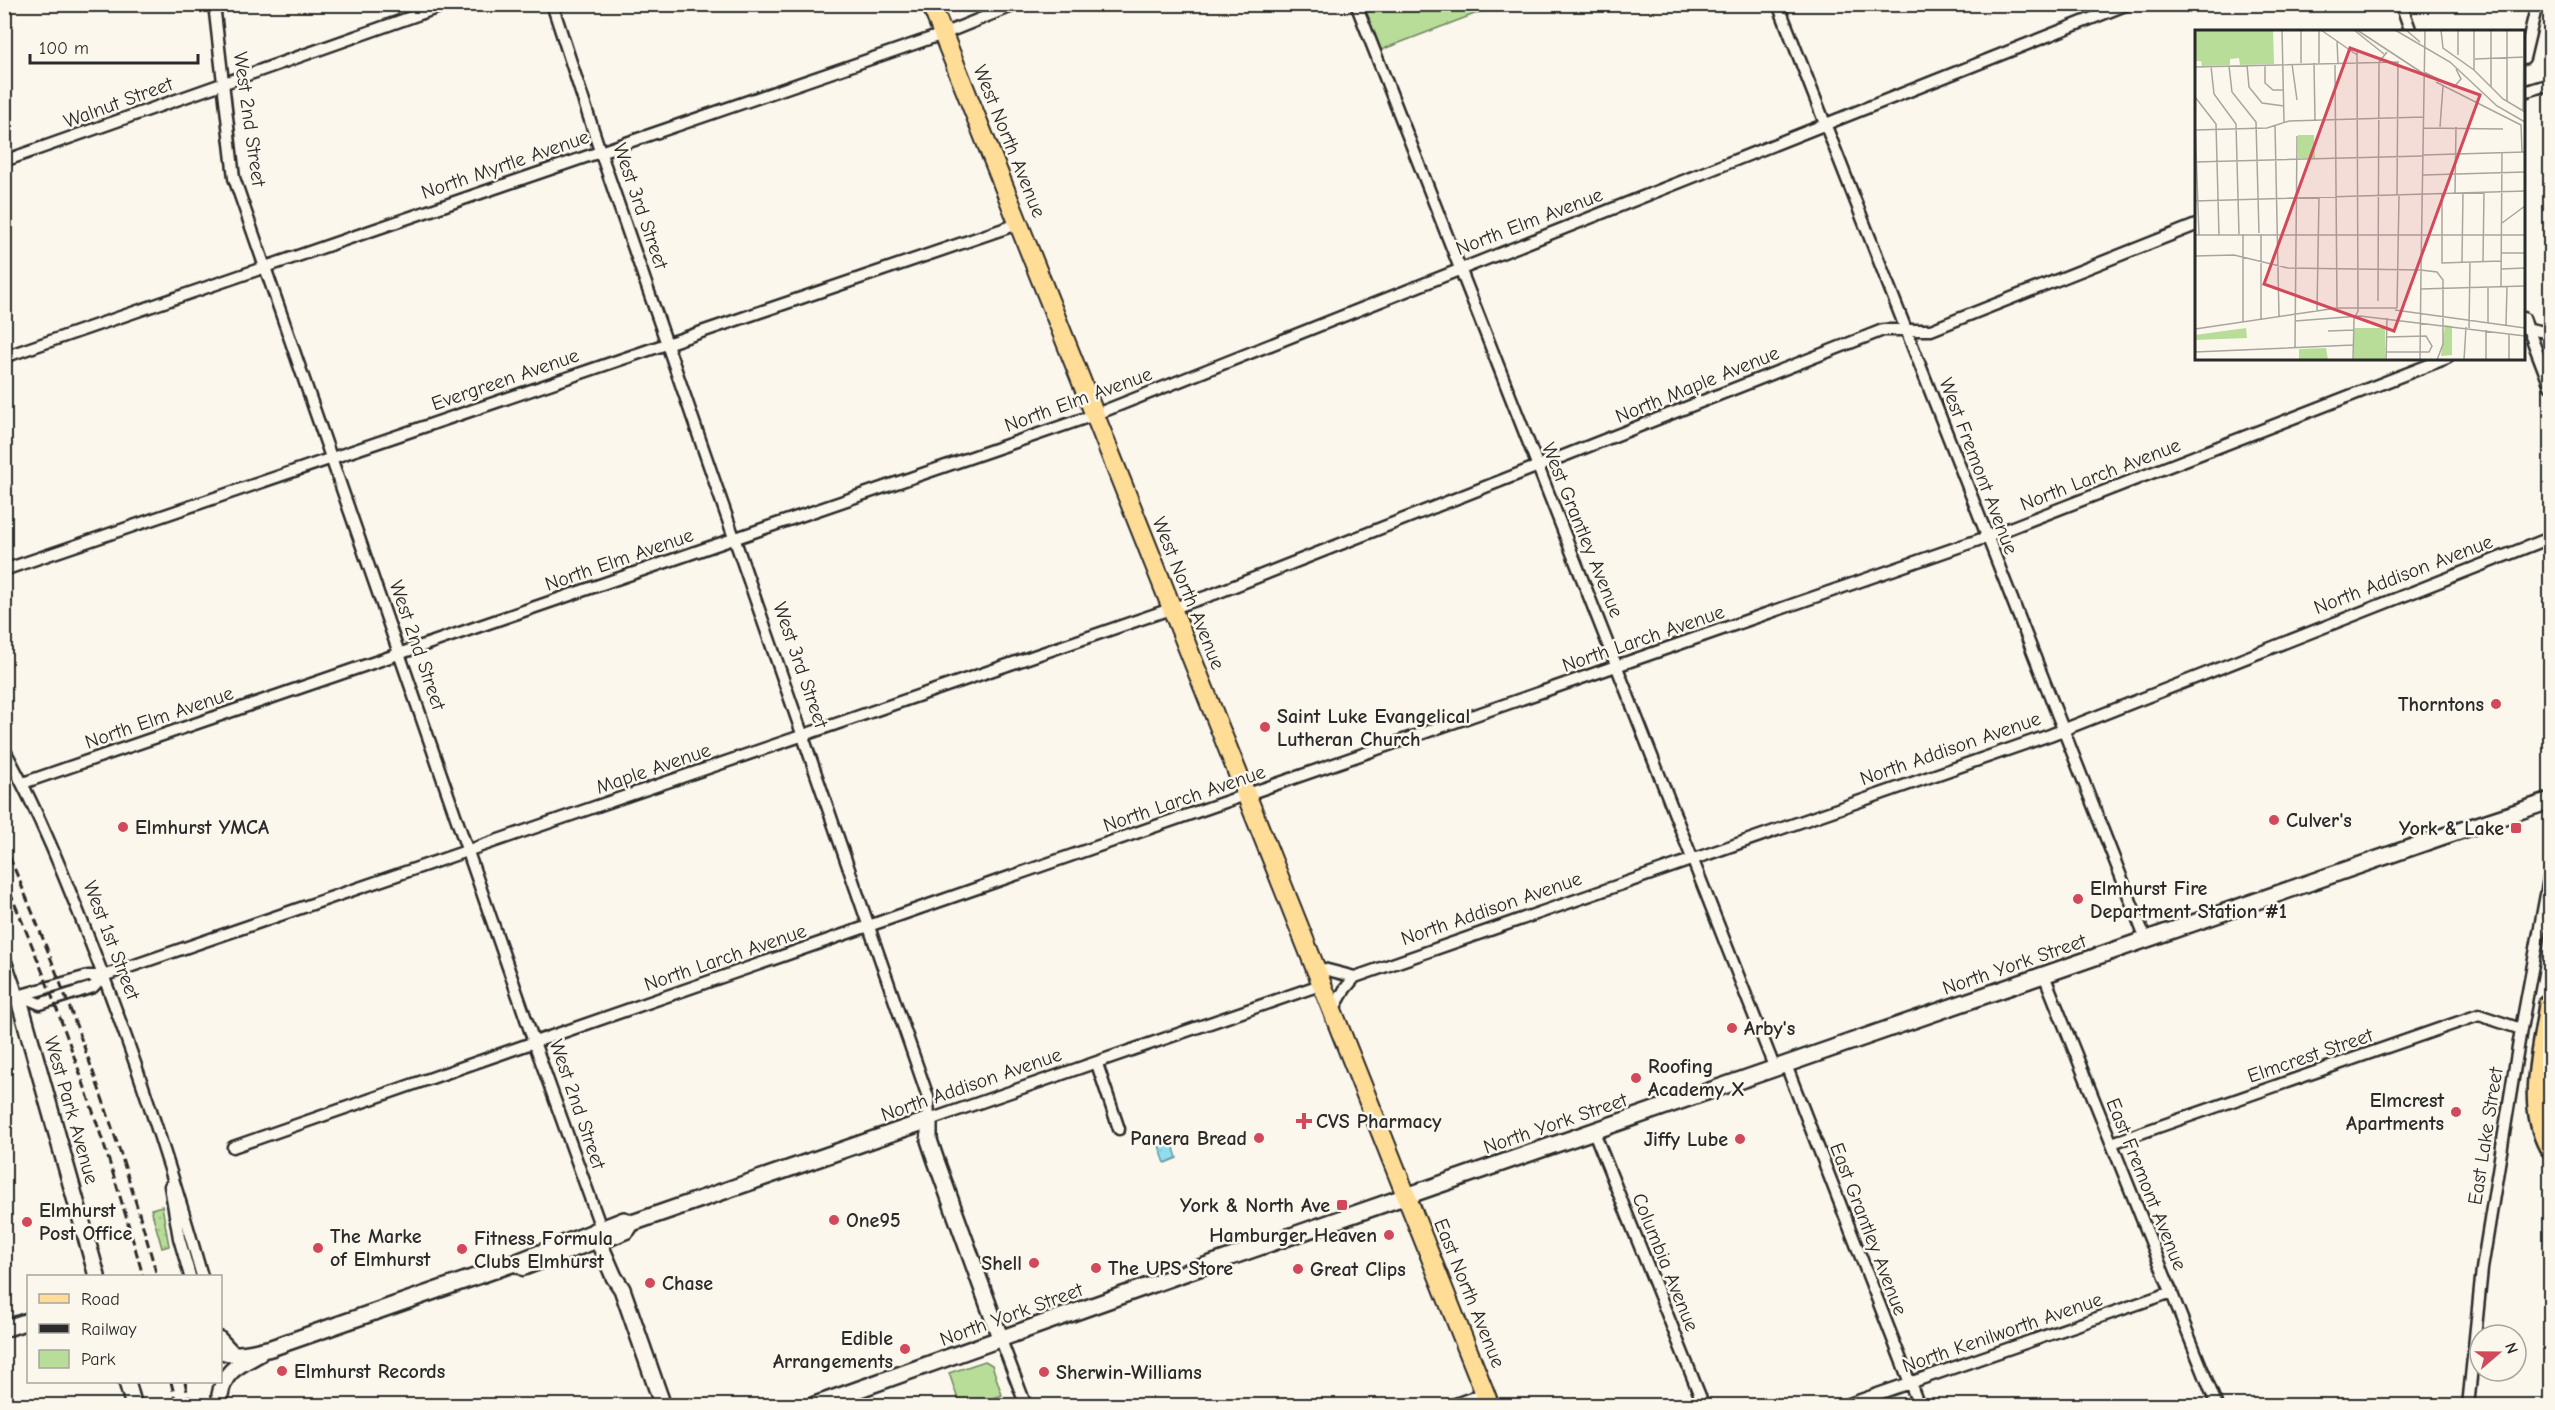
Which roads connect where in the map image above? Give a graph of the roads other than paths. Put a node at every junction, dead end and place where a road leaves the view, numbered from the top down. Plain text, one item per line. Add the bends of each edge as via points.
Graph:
1 (214, 4) edge
2 (448, 4) edge
3 (552, 4) edge
4 (932, 4) edge
5 (1017, 4) edge
6 (1356, 4) edge
7 (1778, 4) edge
8 (2128, 4) edge
9 (2401, 4) edge
10 (2537, 4) edge
11 (2410, 30) edge
12 (943, 34) junction
13 (2525, 50) edge
14 (223, 84) junction
15 (2550, 84) edge
16 (2525, 91) edge
17 (1825, 123) junction
18 (600, 151) junction
19 (4, 161) edge
20 (1018, 224) junction
21 (2195, 225) edge
22 (265, 267) junction
23 (1460, 268) junction
24 (2525, 324) edge
25 (1906, 330) junction
26 (2550, 333) edge
27 (667, 342) junction
28 (4, 357) edge
29 (2442, 360) edge
30 (2550, 386) edge
31 (1094, 415) junction
32 (331, 458) junction
33 (1538, 466) junction
34 (1987, 537) junction
35 (735, 538) junction
36 (2550, 538) edge
37 (4, 570) edge
38 (1214, 594) joint
39 (1171, 609) junction
40 (399, 653) junction
41 (1617, 666) junction
42 (2064, 730) junction
43 (803, 735) junction
44 (4, 749) edge
45 (23, 783) junction
46 (1247, 795) junction
47 (2550, 801) edge
48 (467, 851) junction
49 (1694, 860) junction
50 (2550, 873) edge
51 (869, 926) junction
52 (2146, 940) junction
53 (4, 956) edge
54 (2044, 975) junction
55 (103, 976) junction
56 (1319, 976) junction
57 (1355, 977) junction
58 (11, 993) edge
59 (2550, 1004) edge
60 (1333, 1010) junction
61 (2521, 1029) junction
62 (534, 1042) junction
63 (1097, 1064) junction
64 (1781, 1067) junction
65 (929, 1120) junction
66 (1119, 1129) dead end
67 (1594, 1132) junction
68 (2112, 1143) junction
69 (2550, 1146) edge
70 (233, 1147) dead end
71 (164, 1152) junction
72 (1408, 1197) junction
73 (600, 1235) junction
74 (97, 1275) edge
75 (189, 1275) edge
76 (202, 1275) edge
77 (2172, 1292) junction
78 (27, 1321) edge
79 (4, 1329) edge
80 (1001, 1340) junction
81 (271, 1348) junction
82 (228, 1352) edge
83 (127, 1383) edge
84 (1910, 1383) junction
85 (220, 1394) edge
86 (1488, 1399) edge
87 (134, 1406) edge
88 (663, 1406) edge
89 (812, 1406) edge
90 (1026, 1406) edge
91 (1450, 1406) edge
92 (1704, 1406) edge
93 (1844, 1406) edge
94 (1919, 1406) edge
95 (2217, 1406) edge
96 (2468, 1406) edge

1 - 14 street, West 2nd Street
2 - 14 street, Walnut Street
3 - 18 street, West 3rd Street
4 - 12 main road, West North Avenue
5 - 12 street, North Myrtle Avenue
6 - 23 street, West Grantley Avenue
7 - 17 street, West Fremont Avenue
8 - 17 street, North Elm Avenue
9 - 11 street
10 - 13 street
12 - 18 street, North Myrtle Avenue
12 - 20 main road, West North Avenue
14 - 19 street, Walnut Street
14 - 22 street, West 2nd Street via 234,178
15 - 16 street
17 - 23 street, North Elm Avenue
17 - 25 street, West Fremont Avenue
18 - 22 street, North Myrtle Avenue
18 - 27 street, West 3rd Street
20 - 27 street, Evergreen Avenue
20 - 31 main road, West North Avenue
21 - 25 street, North Maple Avenue via 1931,330
22 - 28 street, North Myrtle Avenue
22 - 32 street, West 2nd Street
23 - 31 street, North Elm Avenue
23 - 33 street, West Grantley Avenue
24 - 26 street
24 - 30 street
25 - 33 street, North Maple Avenue via 1883,330
25 - 34 street, West Fremont Avenue
27 - 32 street, Evergreen Avenue
27 - 35 street, West 3rd Street
29 - 34 street, North Larch Avenue
31 - 35 street, North Elm Avenue
31 - 39 main road, West North Avenue
32 - 37 street, Evergreen Avenue
32 - 40 street, West 2nd Street
33 - 38 street, North Maple Avenue
33 - 41 street, West Grantley Avenue
34 - 41 street, North Larch Avenue
34 - 42 street, West Fremont Avenue
35 - 40 street, North Elm Avenue
35 - 43 street, West 3rd Street
36 - 42 street, North Addison Avenue
38 - 39 street, Maple Avenue
39 - 43 street, Maple Avenue
39 - 46 main road, West North Avenue
40 - 45 street, North Elm Avenue
40 - 48 street, West 2nd Street
41 - 46 street, North Larch Avenue
41 - 49 street, West Grantley Avenue
42 - 49 street, North Addison Avenue
42 - 52 street, West Fremont Avenue
43 - 48 street, Maple Avenue
43 - 51 street, West 3rd Street
44 - 45 street, West 1st Street
45 - 55 street, West 1st Street
46 - 51 street, North Larch Avenue
46 - 56 main road, West North Avenue
47 - 52 main road, North York Street
48 - 55 street, Maple Avenue
48 - 62 street, West 2nd Street
49 - 57 street, North Addison Avenue
49 - 64 street, West Grantley Avenue
50 - 61 street, East Lake Street
51 - 62 street, North Larch Avenue
51 - 65 street, West 3rd Street via 928,1097
52 - 54 main road, North York Street
53 - 58 street, West Park Avenue
54 - 64 main road, North York Street
54 - 68 street, East Fremont Avenue
55 - 58 street, Maple Avenue via 93,987 40,1004
55 - 71 street, West 1st Street
56 - 57 street
56 - 60 main road, West North Avenue
56 - 63 street, North Addison Avenue
57 - 60 street
58 - 74 main road, West Park Avenue
59 - 69 highway via 2537,1094 2538,1114
60 - 72 main road, West North Avenue
61 - 68 street, Elmcrest Street via 2479,1015
61 - 96 street, East Lake Street via 2482,1269
62 - 70 street, North Larch Avenue
62 - 73 street, West 2nd Street
63 - 65 street, North Addison Avenue
63 - 66 street
64 - 67 main road, North York Street
64 - 84 street, East Grantley Avenue
65 - 73 main road, North Addison Avenue via 632,1223 624,1220
65 - 80 main road, West 3rd Street via 929,1140
67 - 72 main road, North York Street
67 - 92 street, Columbia Avenue
68 - 77 street, East Fremont Avenue
71 - 75 street, West 1st Street
71 - 76 street, West 1st Street
72 - 80 main road, North York Street
72 - 86 main road, East North Avenue
73 - 81 main road, North Addison Avenue via 517,1267
73 - 88 main road, West 2nd Street via 621,1274 622,1289
77 - 84 street, North Kenilworth Avenue
77 - 95 street, East Fremont Avenue
78 - 79 main road
80 - 89 main road, North York Street
80 - 90 street
81 - 82 main road, North Addison Avenue via 248,1354
81 - 85 main road via 229,1373
83 - 87 main road
84 - 93 street, North Kenilworth Avenue
84 - 94 street, East Grantley Avenue
86 - 91 street

